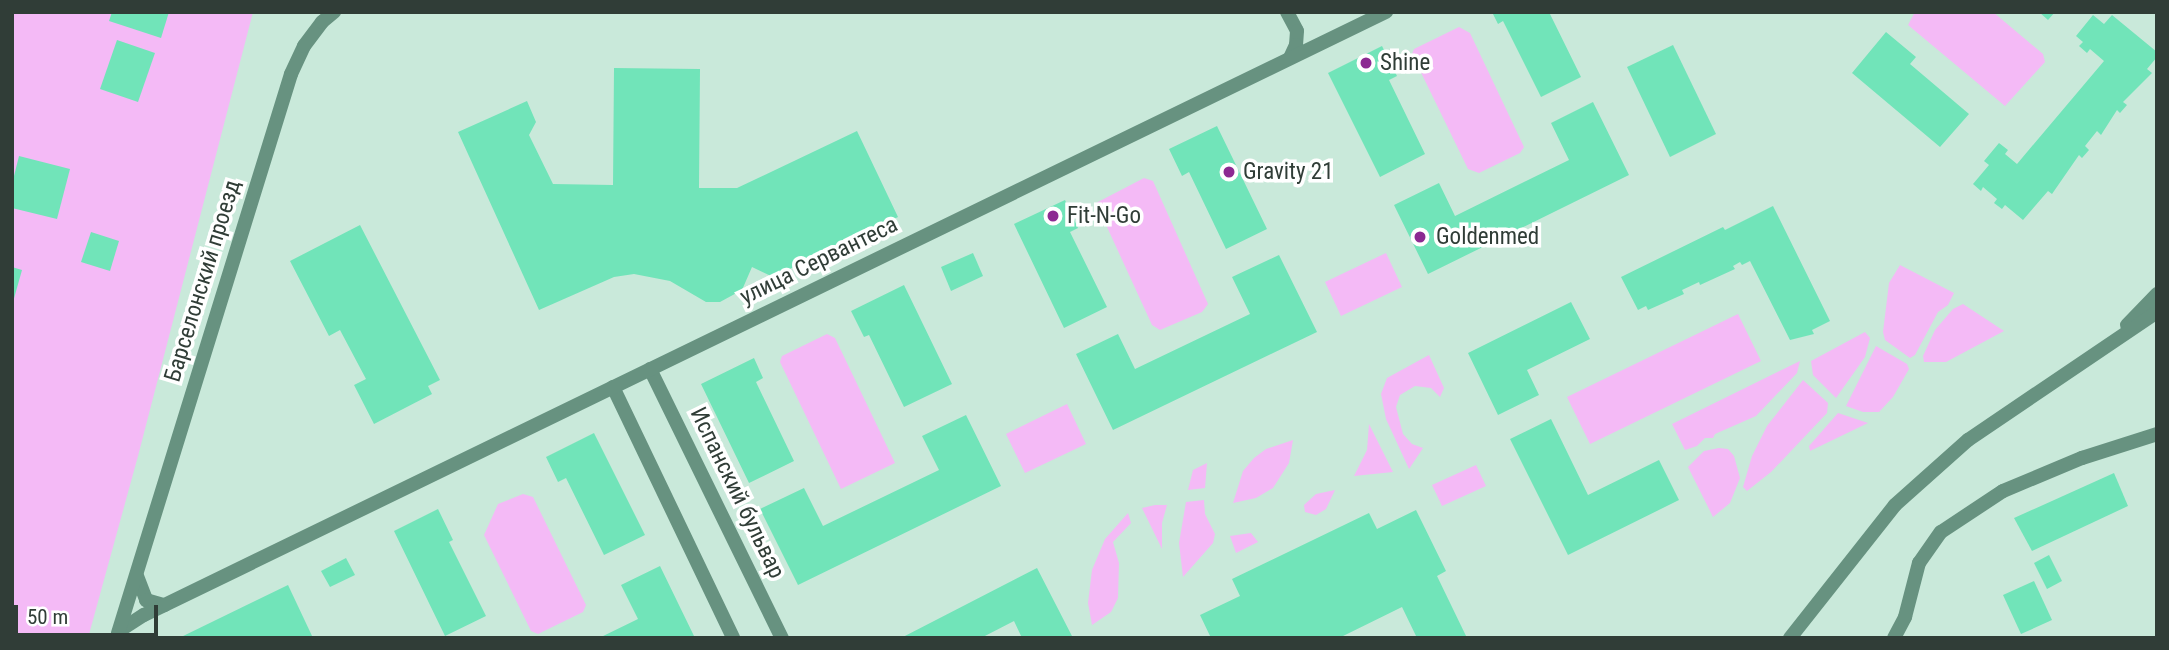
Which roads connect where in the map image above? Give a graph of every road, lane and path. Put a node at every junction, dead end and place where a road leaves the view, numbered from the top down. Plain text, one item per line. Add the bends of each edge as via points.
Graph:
1 (334, 12) edge
2 (1287, 12) edge
3 (1386, 12) edge
4 (1290, 58) junction
5 (2157, 294) edge
6 (2157, 312) edge
7 (2111, 341) junction
8 (650, 369) junction
9 (613, 387) junction
10 (2157, 434) edge
11 (137, 574) junction
12 (164, 605) junction
13 (117, 634) edge
14 (733, 638) edge
15 (782, 638) edge
16 (1790, 638) edge
17 (1894, 638) edge

1 - 11 street, Барселонский проезд via 304,46 291,74
2 - 4 street via 1297,31
3 - 4 street, улица Сервантеса
4 - 8 street, улица Сервантеса
5 - 7 street
6 - 7 street
7 - 16 street via 1968,440 1895,505
8 - 9 street, улица Сервантеса
8 - 15 street, Испанский бульвар
9 - 12 street, улица Сервантеса
9 - 14 street
10 - 17 street via 2082,458 2003,491 1941,532 1919,563 1905,618
11 - 12 street via 146,600
11 - 13 street, Барселонский проезд
12 - 13 street, улица Сервантеса

